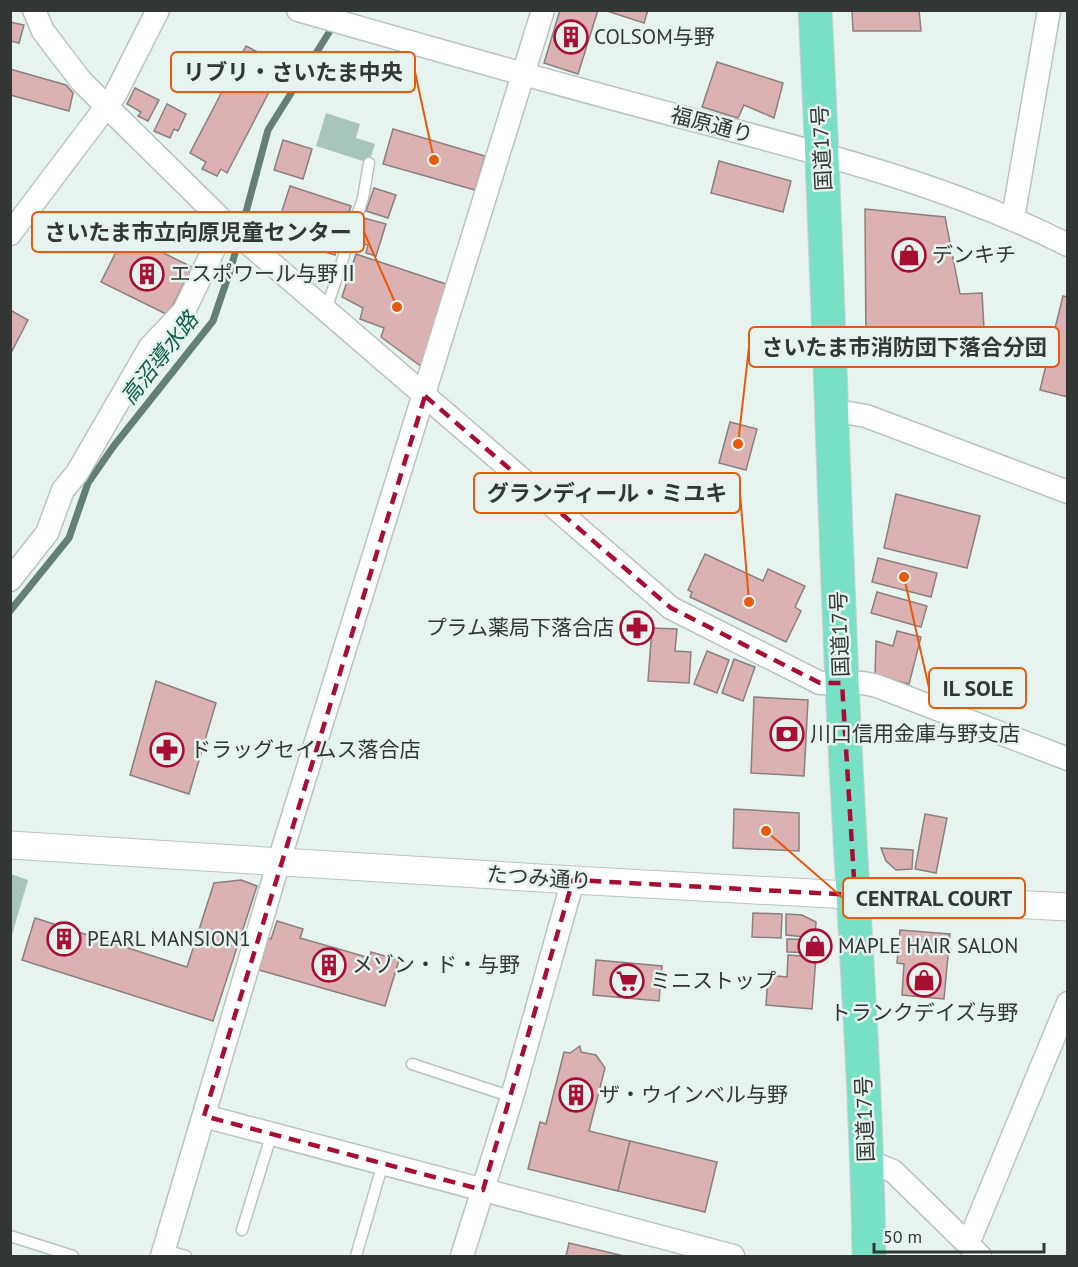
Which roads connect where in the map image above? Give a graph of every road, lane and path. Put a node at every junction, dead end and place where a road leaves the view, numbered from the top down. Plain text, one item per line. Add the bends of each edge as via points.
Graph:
1 (34, 10) edge
2 (158, 10) edge
3 (298, 10) edge
4 (543, 10) edge
5 (815, 10) edge
6 (1049, 10) edge
7 (524, 75) junction
8 (106, 107) junction
9 (823, 154) junction
10 (369, 163) dead end
11 (1013, 218) junction
12 (228, 226) junction
13 (10, 234) edge
14 (1068, 245) edge
15 (326, 310) junction
16 (425, 396) junction
17 (832, 410) junction
18 (1068, 492) edge
19 (10, 580) edge
20 (842, 683) junction
21 (1068, 759) edge
22 (10, 845) edge
23 (279, 861) junction
24 (573, 880) junction
25 (855, 895) junction
26 (1068, 907) edge
27 (1068, 1003) edge
28 (412, 1064) dead end
29 (512, 1097) junction
30 (204, 1116) junction
31 (272, 1133) junction
32 (868, 1161) junction
33 (383, 1163) junction
34 (483, 1190) junction
35 (242, 1230) dead end
36 (10, 1236) edge
37 (683, 1250) edge
38 (974, 1250) edge
39 (163, 1253) edge
40 (73, 1257) edge
41 (186, 1257) edge
42 (356, 1257) edge
43 (462, 1257) edge
44 (733, 1257) edge
45 (869, 1257) edge

1 - 8 street via 58,53
2 - 8 street
3 - 7 street, 福原通り
4 - 7 street
5 - 9 highway, 国道17号
6 - 11 street
7 - 9 street, 福原通り
7 - 16 street
8 - 12 street
8 - 13 street
9 - 11 street, 福原通り
9 - 17 highway, 国道17号
10 - 15 lane via 363,198
11 - 14 street, 福原通り
12 - 15 street
12 - 19 street via 184,311 150,347 77,473 63,490 47,533
15 - 16 street
16 - 20 street via 671,608 820,683
16 - 23 street
17 - 18 street via 866,416
17 - 20 highway, 国道17号
20 - 21 street via 877,686
20 - 25 highway, 国道17号
22 - 23 street, たつみ通り
23 - 24 street, たつみ通り
23 - 30 street
24 - 25 street, たつみ通り
24 - 29 street
25 - 26 street, たつみ通り
25 - 32 highway, 国道17号
27 - 38 street
28 - 29 lane
29 - 34 street
30 - 31 street
30 - 39 street
31 - 33 street
31 - 35 lane
32 - 38 street via 893,1171
32 - 45 highway, 国道17号
33 - 34 street
33 - 42 lane
34 - 37 street
34 - 43 street
36 - 40 lane
37 - 44 street
39 - 41 lane

